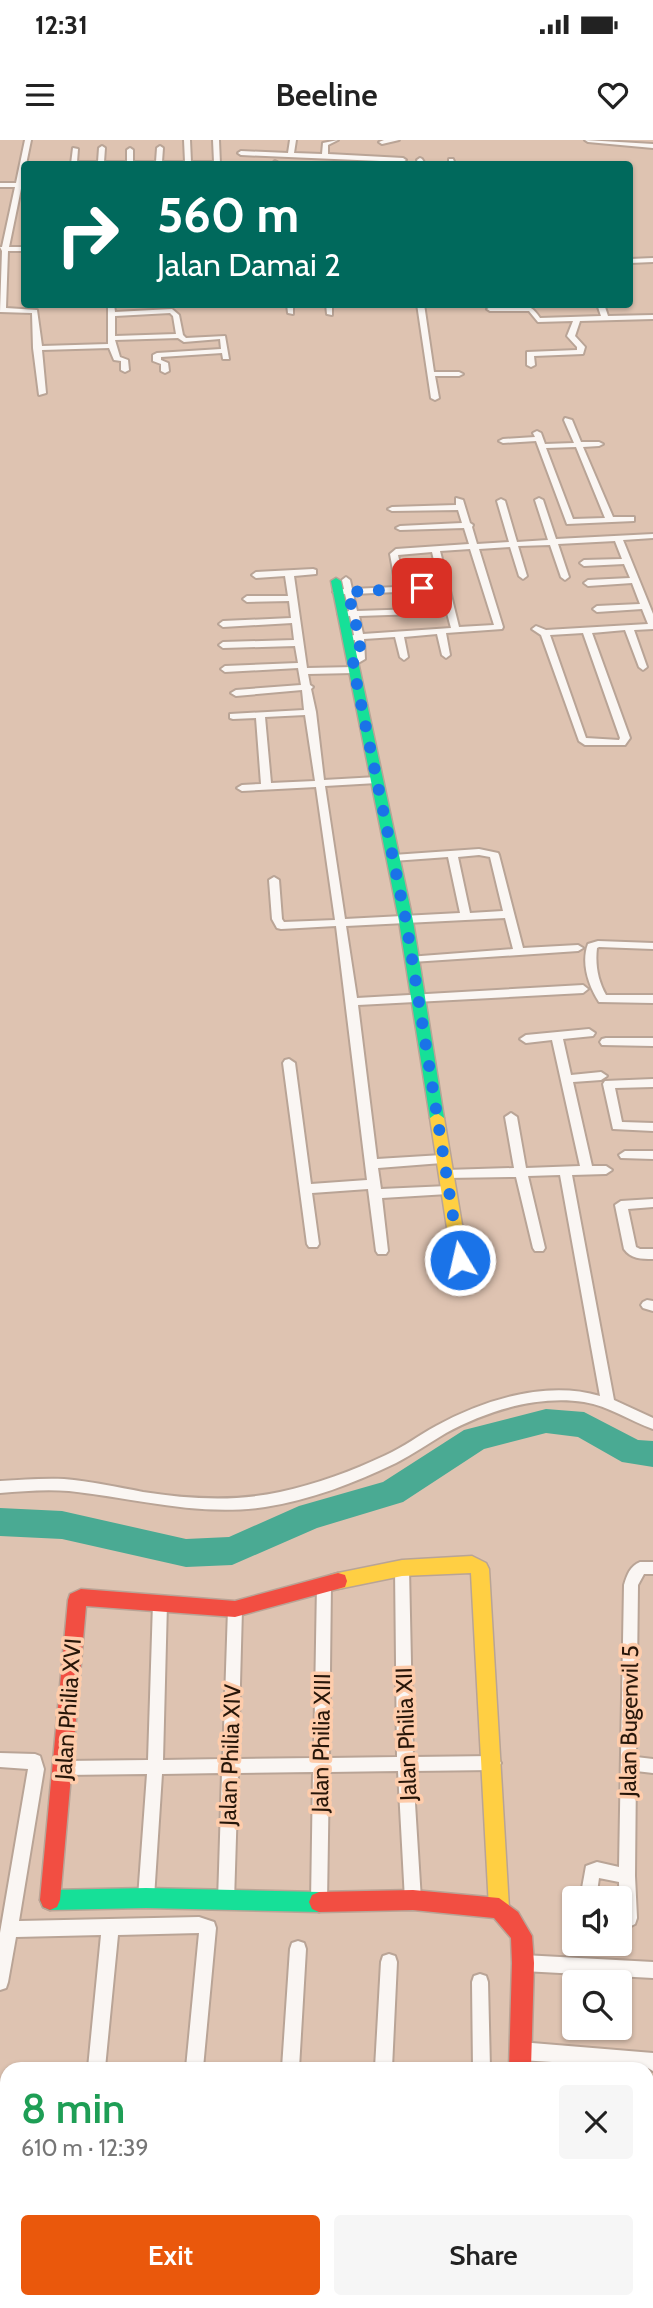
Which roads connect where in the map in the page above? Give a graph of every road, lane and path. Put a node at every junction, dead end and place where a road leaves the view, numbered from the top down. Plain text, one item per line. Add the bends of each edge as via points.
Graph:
1 (28, 140) edge
2 (187, 140) edge
3 (216, 140) edge
4 (258, 140) edge
5 (293, 140) edge
6 (335, 140) edge
7 (396, 140) edge
8 (588, 140) edge
9 (382, 142) dead end
10 (653, 146) edge
11 (102, 148) dead end
12 (160, 148) dead end
13 (75, 149) dead end
14 (130, 150) dead end
15 (241, 153) dead end
16 (257, 154) junction
17 (291, 155) junction
18 (325, 156) junction
19 (404, 160) dead end
20 (23, 161) edge
21 (74, 161) edge
22 (101, 161) edge
23 (130, 161) edge
24 (159, 161) edge
25 (188, 161) edge
26 (217, 161) edge
27 (21, 172) edge
28 (0, 185) edge
29 (18, 186) junction
30 (2, 249) edge
31 (21, 249) edge
32 (653, 260) edge
33 (633, 261) edge
34 (1, 277) edge
35 (1, 291) edge
36 (111, 308) edge
37 (329, 308) edge
38 (422, 308) edge
39 (501, 308) edge
40 (526, 308) edge
41 (602, 308) edge
42 (490, 309) dead end
43 (112, 314) junction
44 (330, 314) dead end
45 (653, 317) edge
46 (606, 319) junction
47 (577, 320) junction
48 (221, 328) dead end
49 (180, 336) junction
50 (223, 337) junction
51 (113, 342) junction
52 (37, 348) junction
53 (226, 355) joint
54 (531, 365) dead end
55 (125, 369) dead end
56 (165, 371) dead end
57 (432, 374) junction
58 (459, 374) dead end
59 (42, 393) dead end
60 (435, 398) dead end
61 (568, 420) dead end
62 (540, 439) junction
63 (503, 441) dead end
64 (599, 444) dead end
65 (579, 445) junction
66 (539, 500) dead end
67 (501, 501) dead end
68 (391, 509) dead end
69 (631, 519) dead end
70 (610, 520) junction
71 (591, 522) junction
72 (468, 525) junction
73 (400, 528) dead end
74 (653, 536) edge
75 (618, 538) junction
76 (598, 540) junction
77 (552, 542) junction
78 (514, 544) junction
79 (474, 546) junction
80 (435, 549) junction
81 (625, 561) junction
82 (584, 563) dead end
83 (313, 572) dead end
84 (289, 573) junction
85 (256, 575) dead end
86 (523, 576) dead end
87 (565, 577) dead end
88 (634, 580) junction
89 (588, 583) dead end
90 (342, 586) joint
91 (443, 587) junction
92 (401, 589) junction
93 (293, 597) junction
94 (247, 600) dead end
95 (645, 606) junction
96 (597, 609) dead end
97 (450, 610) junction
98 (347, 614) junction
99 (297, 620) junction
100 (223, 624) dead end
101 (653, 625) edge
102 (629, 628) junction
103 (456, 631) junction
104 (541, 631) joint
105 (587, 631) junction
106 (441, 632) junction
107 (399, 635) junction
108 (353, 637) junction
109 (299, 643) junction
110 (223, 645) dead end
111 (446, 655) dead end
112 (404, 657) dead end
113 (354, 666) junction
114 (643, 667) dead end
115 (304, 668) junction
116 (225, 669) dead end
117 (308, 687) junction
118 (236, 692) dead end
119 (311, 712) junction
120 (233, 716) dead end
121 (260, 716) junction
122 (377, 780) junction
123 (319, 784) junction
124 (266, 786) junction
125 (242, 788) dead end
126 (452, 853) junction
127 (393, 858) junction
128 (274, 880) dead end
129 (509, 914) junction
130 (466, 917) junction
131 (406, 921) junction
132 (339, 925) junction
133 (653, 946) edge
134 (578, 948) dead end
135 (519, 952) junction
136 (412, 959) junction
137 (583, 989) dead end
138 (418, 998) junction
139 (653, 999) edge
140 (352, 1002) junction
141 (589, 1033) dead end
142 (557, 1037) junction
143 (526, 1039) dead end
144 (606, 1042) dead end
145 (653, 1042) edge
146 (289, 1063) dead end
147 (601, 1076) dead end
148 (568, 1079) junction
149 (653, 1083) edge
150 (511, 1117) dead end
151 (653, 1127) edge
152 (625, 1155) dead end
153 (653, 1155) edge
154 (371, 1164) junction
155 (587, 1170) junction
156 (606, 1170) dead end
157 (565, 1171) junction
158 (521, 1173) junction
159 (445, 1174) junction
160 (307, 1189) junction
161 (373, 1189) junction
162 (653, 1203) edge
163 (313, 1244) dead end
164 (539, 1248) dead end
165 (382, 1251) dead end
166 (653, 1255) edge
167 (460, 1260) dead end
168 (608, 1404) junction
169 (653, 1424) edge
170 (0, 1487) edge
171 (401, 1568) junction
172 (647, 1568) edge
173 (324, 1584) junction
174 (160, 1603) junction
175 (235, 1609) junction
176 (0, 1760) edge
177 (493, 1763) junction
178 (628, 1763) junction
179 (405, 1764) junction
180 (229, 1766) junction
181 (321, 1766) junction
182 (653, 1766) edge
183 (155, 1767) junction
184 (64, 1768) junction
185 (627, 1876) junction
186 (590, 1886) edge
187 (627, 1886) edge
188 (146, 1898) junction
189 (413, 1900) junction
190 (226, 1901) junction
191 (319, 1902) junction
192 (499, 1908) junction
193 (110, 1928) junction
194 (10, 1929) junction
195 (298, 1949) dead end
196 (389, 1962) dead end
197 (523, 1963) junction
198 (653, 1970) edge
199 (0, 1982) edge
200 (480, 1982) dead end
201 (520, 2060) edge
202 (97, 2062) edge
203 (196, 2062) edge
204 (290, 2062) edge
205 (383, 2062) edge
206 (482, 2062) edge
207 (653, 2062) edge

1 - 20 street
2 - 25 street
3 - 26 street
4 - 16 street
5 - 17 street
6 - 18 street via 325,144
7 - 9 street
8 - 10 street
11 - 22 street
12 - 24 street
13 - 21 street
14 - 23 street
15 - 16 street
16 - 17 street
17 - 18 street
18 - 19 street
27 - 29 street
28 - 29 street
29 - 30 street
30 - 31 street
30 - 34 street
32 - 33 street
34 - 35 street
35 - 52 street via 2,311 35,311
36 - 43 street
37 - 44 street
38 - 57 street
39 - 42 street
40 - 47 street via 536,320
41 - 46 street
43 - 49 street via 172,311
43 - 51 street
45 - 46 street
46 - 47 street
47 - 54 street via 572,336 580,352 530,354
48 - 50 street
49 - 50 street via 184,340
49 - 51 street
50 - 53 street
51 - 52 street
51 - 55 street
52 - 59 street
53 - 56 street via 157,355
57 - 58 street
57 - 60 street
61 - 65 street
62 - 63 street
62 - 65 street
62 - 71 street via 570,522
64 - 65 street
65 - 70 street
66 - 77 street
67 - 78 street
68 - 72 street via 461,504
69 - 70 street
70 - 71 street
71 - 76 street
72 - 73 street
72 - 79 street
74 - 75 street
75 - 76 street
75 - 81 street
76 - 77 street
77 - 78 street
77 - 87 street
78 - 79 street
78 - 86 street
79 - 80 street
79 - 103 street via 499,627
80 - 91 street
80 - 92 street via 395,552
81 - 82 street
81 - 88 street
83 - 84 street
84 - 85 street
84 - 93 street
88 - 89 street
88 - 95 street
90 - 92 street
90 - 98 street
91 - 92 street
91 - 97 street
93 - 94 street
93 - 99 street
95 - 96 street
95 - 101 street
97 - 98 street
97 - 103 street
98 - 108 street
99 - 100 street
99 - 109 street
101 - 102 street
102 - 105 street
102 - 114 street
103 - 106 street
104 - 105 street
104 - 105 street via 582,739 622,743 625,738
106 - 107 street
106 - 111 street
107 - 108 street
107 - 112 street
108 - 113 street
109 - 110 street
109 - 115 street
113 - 115 street
113 - 122 street
115 - 116 street
115 - 117 street
117 - 118 street
117 - 119 street
119 - 121 street
119 - 123 street
120 - 121 street
121 - 124 street
122 - 123 street
122 - 127 street
123 - 124 street
123 - 132 street
124 - 125 street
126 - 127 street
126 - 129 street via 494,855
126 - 130 street
127 - 131 street
128 - 132 street via 276,919 281,926
129 - 130 street
129 - 135 street
130 - 131 street
131 - 132 street
131 - 136 street
132 - 140 street
133 - 139 street via 598,944 592,946 590,956 603,999
134 - 135 street
135 - 136 street
136 - 138 street
137 - 138 street
138 - 140 street
138 - 159 street
140 - 154 street
141 - 142 street
142 - 143 street
142 - 148 street
144 - 145 street
146 - 160 street
147 - 148 street
148 - 155 street
149 - 151 street via 609,1084 618,1127
150 - 158 street
152 - 153 street
154 - 159 street
154 - 161 street
155 - 156 street
155 - 157 street
157 - 158 street
157 - 168 street
158 - 159 street
158 - 164 street
159 - 161 street
159 - 167 street
160 - 161 street
160 - 163 street
161 - 165 street
162 - 166 street via 621,1205 630,1249
168 - 169 street
168 - 170 street via 561,1395 481,1411 380,1463 265,1500 209,1506 149,1501 72,1486
171 - 173 street
171 - 177 street via 472,1564 480,1569
171 - 179 street, Jalan Philia XII
172 - 178 street, Jalan Bugenvil 5 via 634,1575 631,1585
173 - 175 street
173 - 181 street, Jalan Philia XIII
174 - 175 street
174 - 183 street
174 - 184 street, Jalan Philia XVI via 77,1600
175 - 180 street, Jalan Philia XIV
176 - 194 street via 35,1761 36,1765
177 - 179 street
177 - 192 street
178 - 182 street
178 - 185 street, Jalan Bugenvil 5
179 - 181 street
179 - 189 street, Jalan Philia XII
180 - 181 street
180 - 183 street
180 - 190 street, Jalan Philia XIV
181 - 191 street, Jalan Philia XIII
183 - 184 street
183 - 188 street
184 - 188 street, Jalan Philia XVI via 50,1901
185 - 186 street via 597,1870 592,1872
185 - 187 street, Jalan Bugenvil 5
188 - 190 street
189 - 191 street
189 - 192 street
190 - 191 street
192 - 197 street via 521,1936
193 - 194 street
193 - 202 street
193 - 203 street via 208,1928
194 - 199 street
195 - 204 street
196 - 205 street
197 - 198 street
197 - 201 street
200 - 206 street
201 - 207 street

